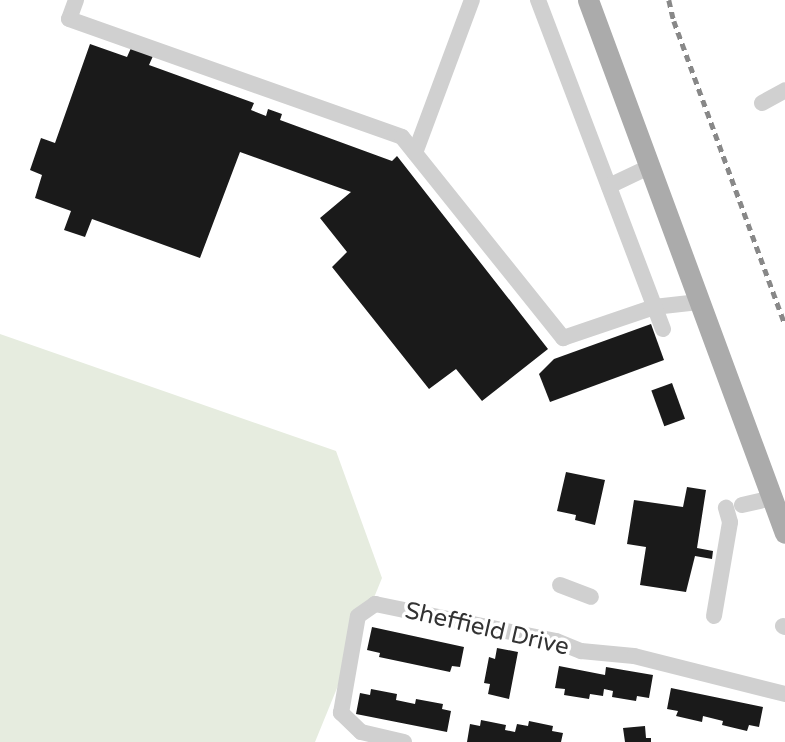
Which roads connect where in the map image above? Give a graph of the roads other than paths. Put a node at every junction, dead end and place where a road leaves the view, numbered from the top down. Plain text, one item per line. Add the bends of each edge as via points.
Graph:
1 (76, 0) edge
2 (472, 0) edge
3 (538, 0) edge
4 (588, 0) edge
5 (785, 90) edge
6 (762, 103) dead end
7 (415, 153) junction
8 (649, 167) junction
9 (609, 186) junction
10 (699, 302) junction
11 (654, 307) junction
12 (663, 329) dead end
13 (772, 498) junction
14 (742, 505) dead end
15 (726, 508) dead end
16 (785, 533) edge
17 (560, 585) dead end
18 (591, 597) dead end
19 (713, 616) dead end
20 (785, 694) edge
21 (404, 742) edge

1 - 7 street via 69,19 402,137
2 - 7 street
3 - 9 street
4 - 8 main road
5 - 6 street
7 - 11 street via 563,338
8 - 9 street
8 - 10 main road
9 - 11 street
10 - 11 street
10 - 13 main road
11 - 12 street
13 - 14 street
13 - 16 main road
15 - 19 street via 730,522
17 - 18 street
20 - 21 street, Sheffield Drive via 634,656 581,651 556,641 375,604 358,616 341,713 361,732

